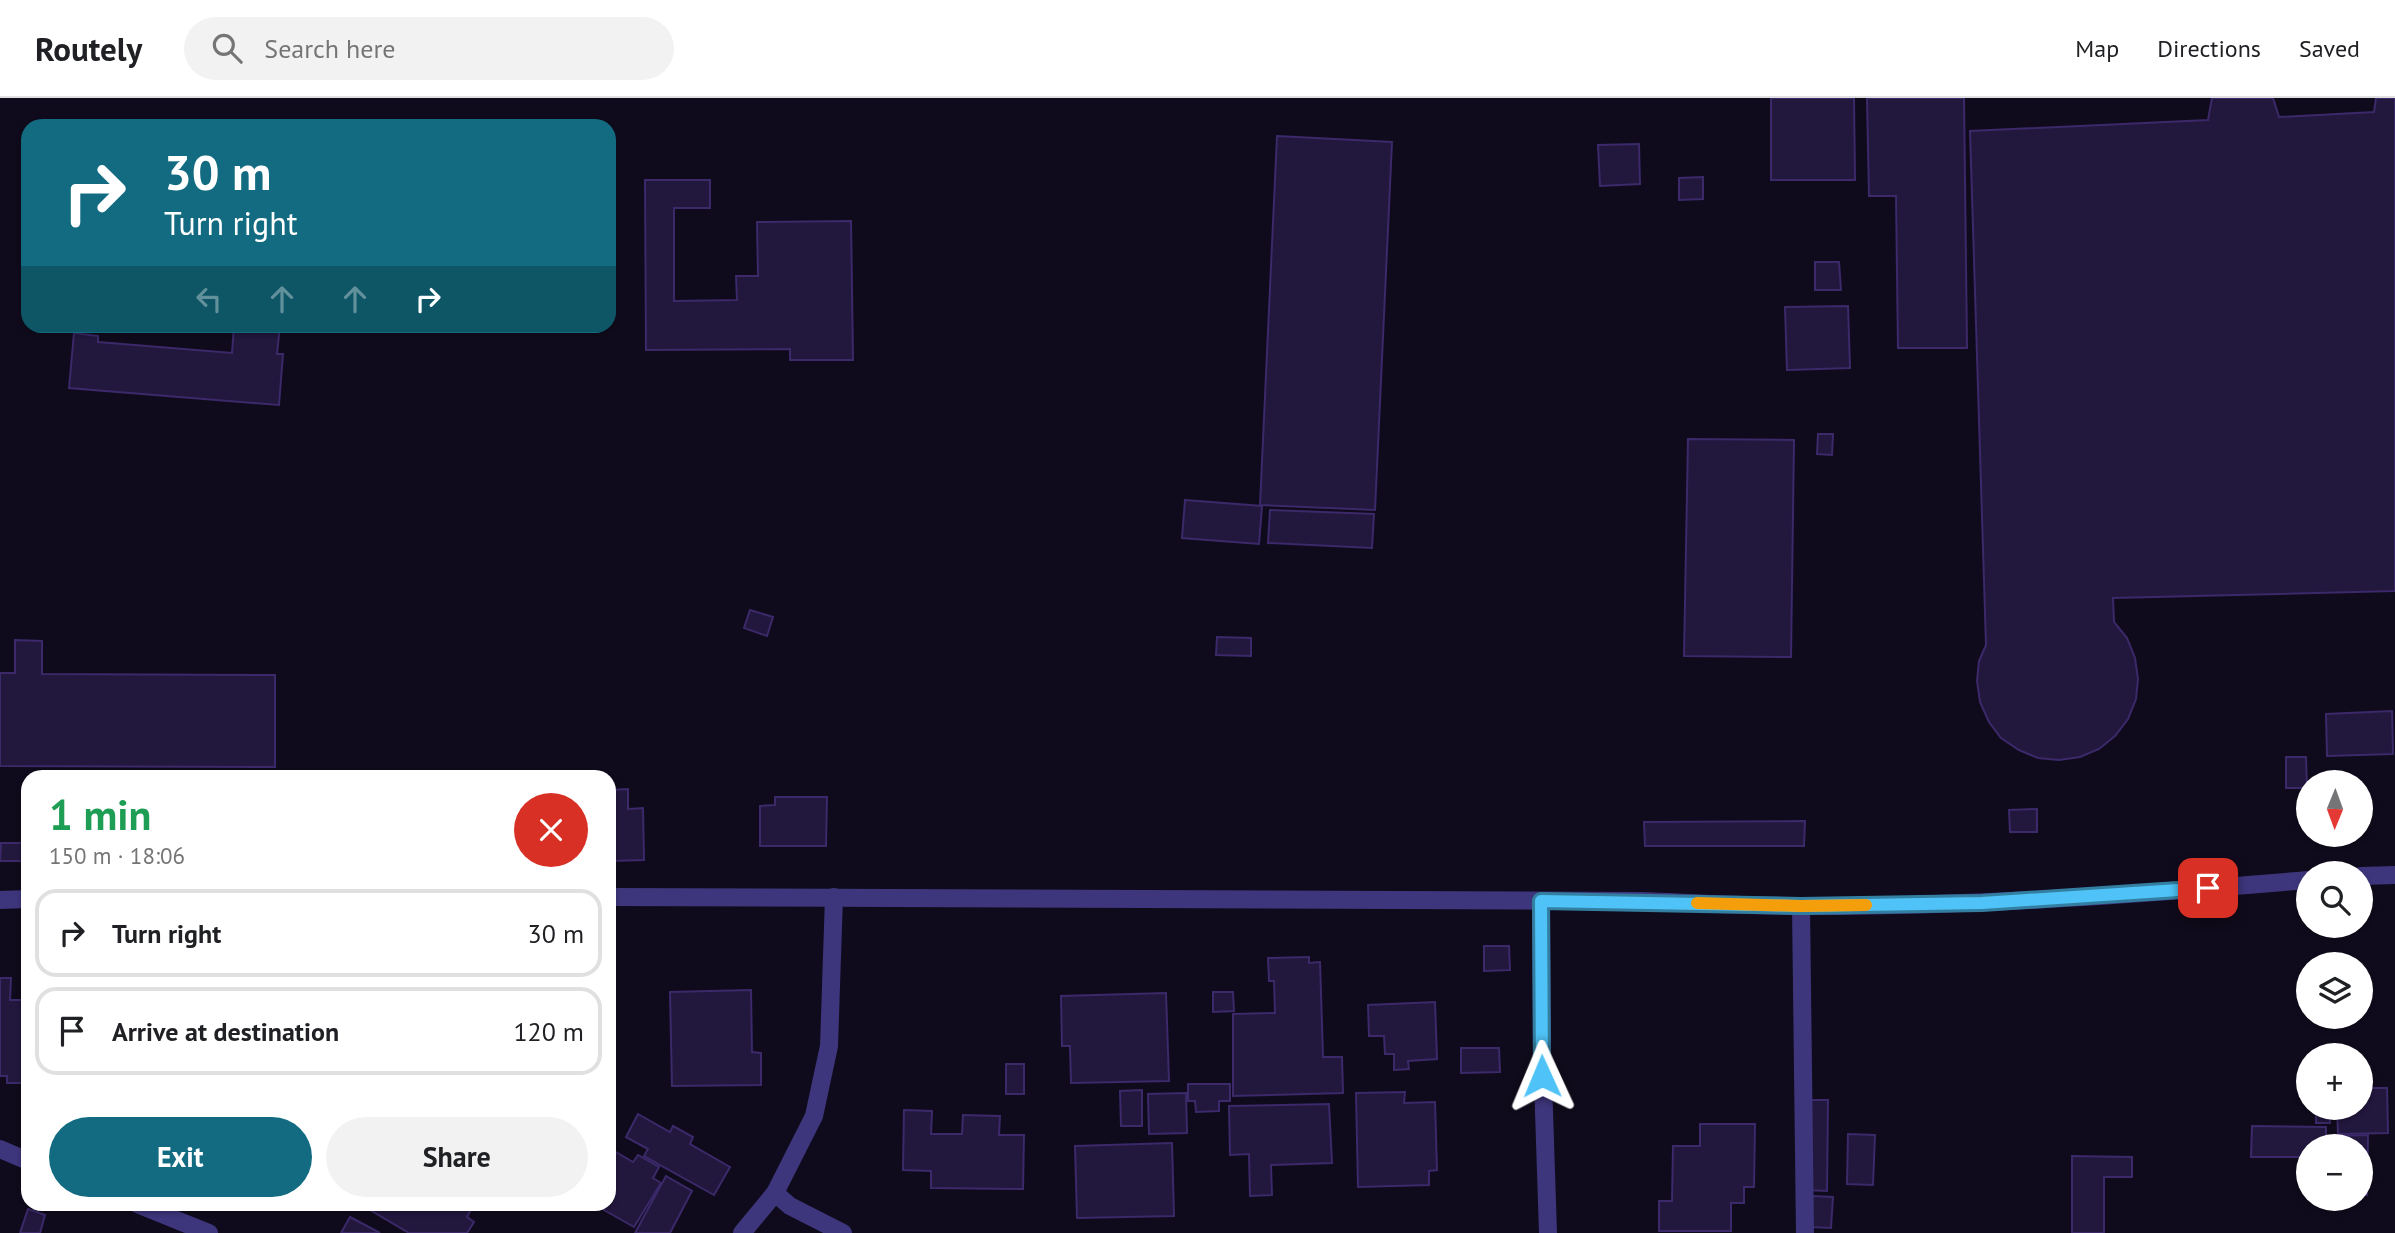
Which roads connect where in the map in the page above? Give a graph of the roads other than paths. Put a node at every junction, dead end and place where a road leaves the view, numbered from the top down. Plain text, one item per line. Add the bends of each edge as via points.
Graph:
1 (2395, 875) edge
2 (2373, 876) edge
3 (2296, 881) edge
4 (616, 897) edge
5 (834, 897) junction
6 (21, 899) edge
7 (0, 900) edge
8 (1541, 901) junction
9 (1801, 906) junction
10 (0, 1149) edge
11 (21, 1158) edge
12 (775, 1194) junction
13 (154, 1211) edge
14 (209, 1233) edge
15 (742, 1233) edge
16 (843, 1233) edge
17 (1548, 1233) edge
18 (1805, 1233) edge

1 - 2 street
3 - 9 street via 1982,903
4 - 5 street
5 - 8 street
5 - 12 street via 829,1046 814,1116
6 - 7 street
8 - 9 street
8 - 17 street
9 - 18 street
10 - 11 street
12 - 15 street
12 - 16 street
13 - 14 street

